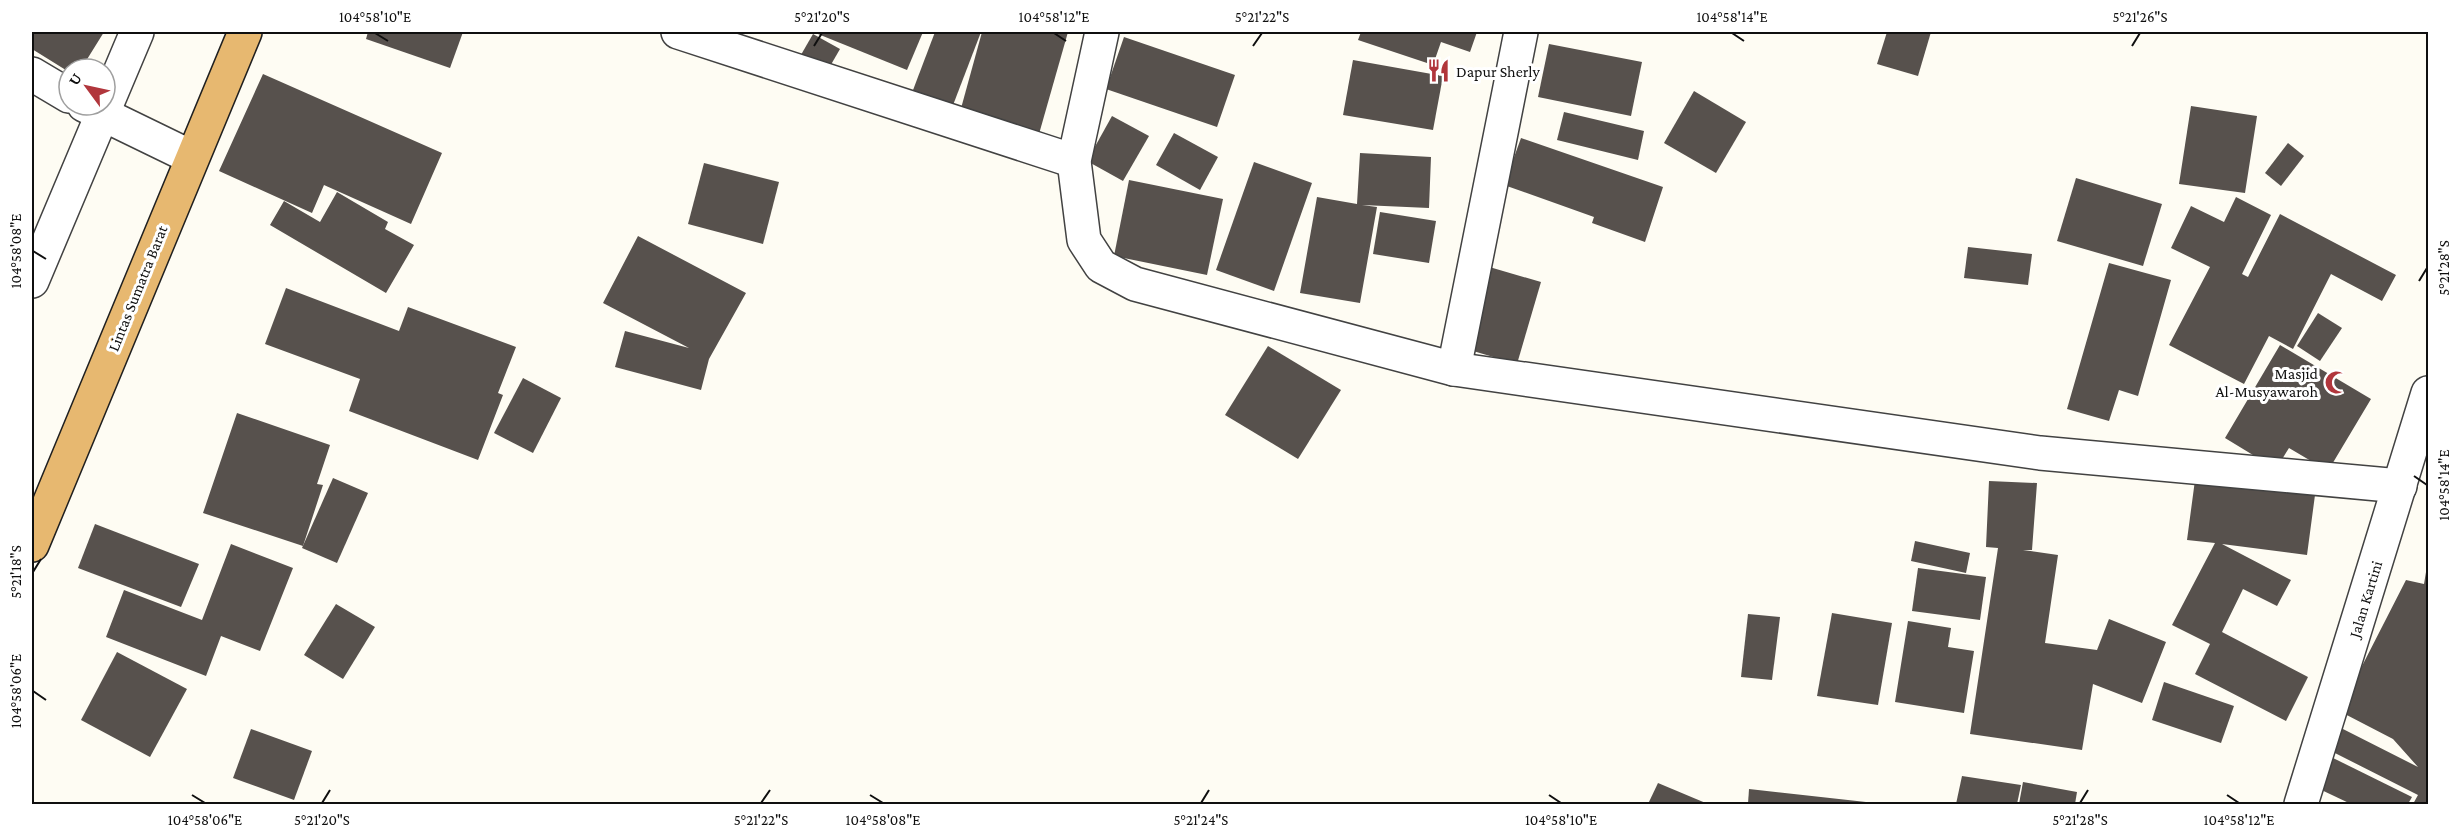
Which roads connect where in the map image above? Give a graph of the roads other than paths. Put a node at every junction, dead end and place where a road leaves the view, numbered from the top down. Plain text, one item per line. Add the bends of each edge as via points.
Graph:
1 (137, 32) edge
2 (245, 32) edge
3 (678, 32) edge
4 (1102, 32) edge
5 (1521, 32) edge
6 (117, 67) edge
7 (32, 74) edge
8 (57, 89) edge
9 (91, 117) edge
10 (108, 117) edge
11 (191, 157) junction
12 (1074, 161) junction
13 (32, 281) edge
14 (1454, 369) junction
15 (2428, 393) edge
16 (2400, 486) junction
17 (32, 545) edge
18 (2301, 804) edge

1 - 6 street
2 - 11 highway, Lintas Sumatra Barat
3 - 12 street
4 - 12 street
5 - 14 street
7 - 8 street
9 - 13 street
10 - 11 street
11 - 17 highway, Lintas Sumatra Barat
12 - 14 street via 1084,240 1101,266 1135,284
14 - 16 street via 2040,453
15 - 16 street, Jalan Kartini
16 - 18 street, Jalan Kartini

